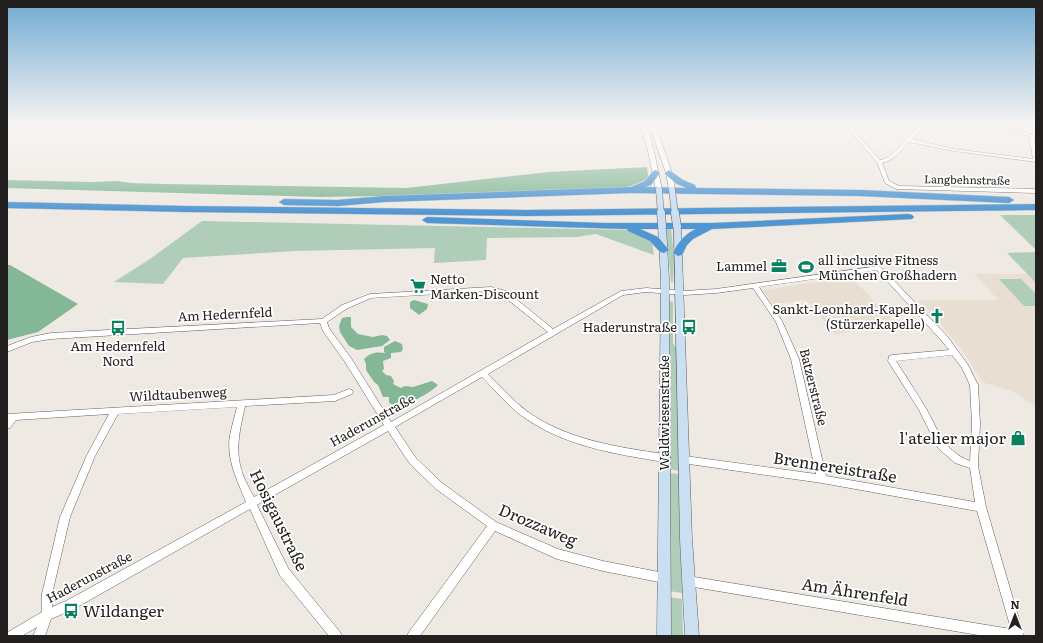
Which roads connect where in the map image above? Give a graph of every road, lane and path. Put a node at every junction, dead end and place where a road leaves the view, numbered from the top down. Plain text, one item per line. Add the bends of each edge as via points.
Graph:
1 (651, 154) edge
2 (662, 154) edge
3 (872, 154) edge
4 (893, 154) edge
5 (984, 154) edge
6 (1036, 161) edge
7 (879, 162) junction
8 (656, 173) junction
9 (668, 173) junction
10 (630, 190) junction
11 (659, 190) junction
12 (672, 190) junction
13 (701, 190) junction
14 (1036, 190) edge
15 (7, 197) edge
16 (1036, 199) edge
17 (1009, 200) junction
18 (338, 203) junction
19 (7, 205) edge
20 (1036, 208) edge
21 (315, 211) junction
22 (625, 226) junction
23 (662, 226) junction
24 (677, 226) junction
25 (713, 226) junction
26 (664, 250) junction
27 (678, 253) junction
28 (755, 286) junction
29 (665, 291) junction
30 (680, 293) junction
31 (323, 321) junction
32 (552, 332) junction
33 (7, 349) edge
34 (955, 352) junction
35 (483, 373) junction
36 (349, 392) dead end
37 (242, 404) junction
38 (116, 410) junction
39 (10, 416) edge
40 (7, 426) edge
41 (389, 426) junction
42 (664, 458) junction
43 (684, 460) junction
44 (974, 466) junction
45 (822, 480) junction
46 (251, 503) junction
47 (981, 507) junction
48 (493, 525) junction
49 (664, 578) junction
50 (688, 582) junction
51 (47, 615) junction
52 (12, 636) edge
53 (39, 636) edge
54 (336, 636) edge
55 (413, 636) edge
56 (664, 636) edge
57 (692, 636) edge
58 (1017, 636) edge

1 - 8 street
2 - 9 street
3 - 7 street
4 - 7 street via 886,161
5 - 6 street
7 - 14 street, Langbehnstraße via 887,182 898,188
8 - 10 highway via 648,183
8 - 11 street
9 - 12 street
9 - 13 highway via 680,182
10 - 11 highway
10 - 18 highway
11 - 12 highway
11 - 23 main road, Waldwiesenstraße, bridge
12 - 13 highway
12 - 24 main road, Waldwiesenstraße, bridge
13 - 17 highway via 915,194
15 - 18 highway
16 - 17 highway
17 - 18 highway via 526,205
19 - 21 highway
20 - 21 highway via 534,213
20 - 25 highway
21 - 22 highway via 380,218
22 - 23 highway
22 - 26 highway via 654,239
23 - 24 highway
23 - 26 main road, Waldwiesenstraße
24 - 25 highway
24 - 27 main road, Waldwiesenstraße
25 - 27 highway via 682,242
26 - 29 main road, Waldwiesenstraße
27 - 30 main road, Waldwiesenstraße
28 - 30 street, Haderunstraße
28 - 34 street, Haderunstraße via 878,268
28 - 45 street, Batzerstraße via 779,320 795,359
29 - 30 street, Haderunstraße
29 - 32 street, Haderunstraße via 621,293
29 - 42 main road, Waldwiesenstraße
30 - 43 main road, Waldwiesenstraße
31 - 32 street via 344,307 370,296 491,289 504,293
31 - 33 street, Am Hedernfeld via 51,336
31 - 41 street
32 - 35 street, Haderunstraße
34 - 44 street via 974,385
34 - 44 street via 892,358 892,361 922,408 941,445 958,460
35 - 41 street, Haderunstraße
35 - 42 street via 511,402 542,425 599,446
36 - 37 street, Wildtaubenweg via 335,398
37 - 38 street, Wildtaubenweg
37 - 46 street, Hosigaustraße via 234,436 234,455 238,474
38 - 39 street, Wildtaubenweg
38 - 51 street via 90,455 64,517 47,594
39 - 40 street
41 - 46 street, Haderunstraße
41 - 48 street, Drozzaweg via 413,461 439,486
42 - 49 main road, Waldwiesenstraße
43 - 45 street, Brennereistraße
43 - 50 main road, Waldwiesenstraße
44 - 47 street
45 - 47 street, Brennereistraße
46 - 51 street, Haderunstraße via 61,610
46 - 54 street, Hosigaustraße via 284,572
47 - 58 street
48 - 49 street, Drozzaweg via 557,554
48 - 55 street
49 - 56 main road, Waldwiesenstraße
50 - 57 main road, Waldwiesenstraße
50 - 58 street, Am Ährenfeld
51 - 52 street, Haderunstraße
51 - 53 street

